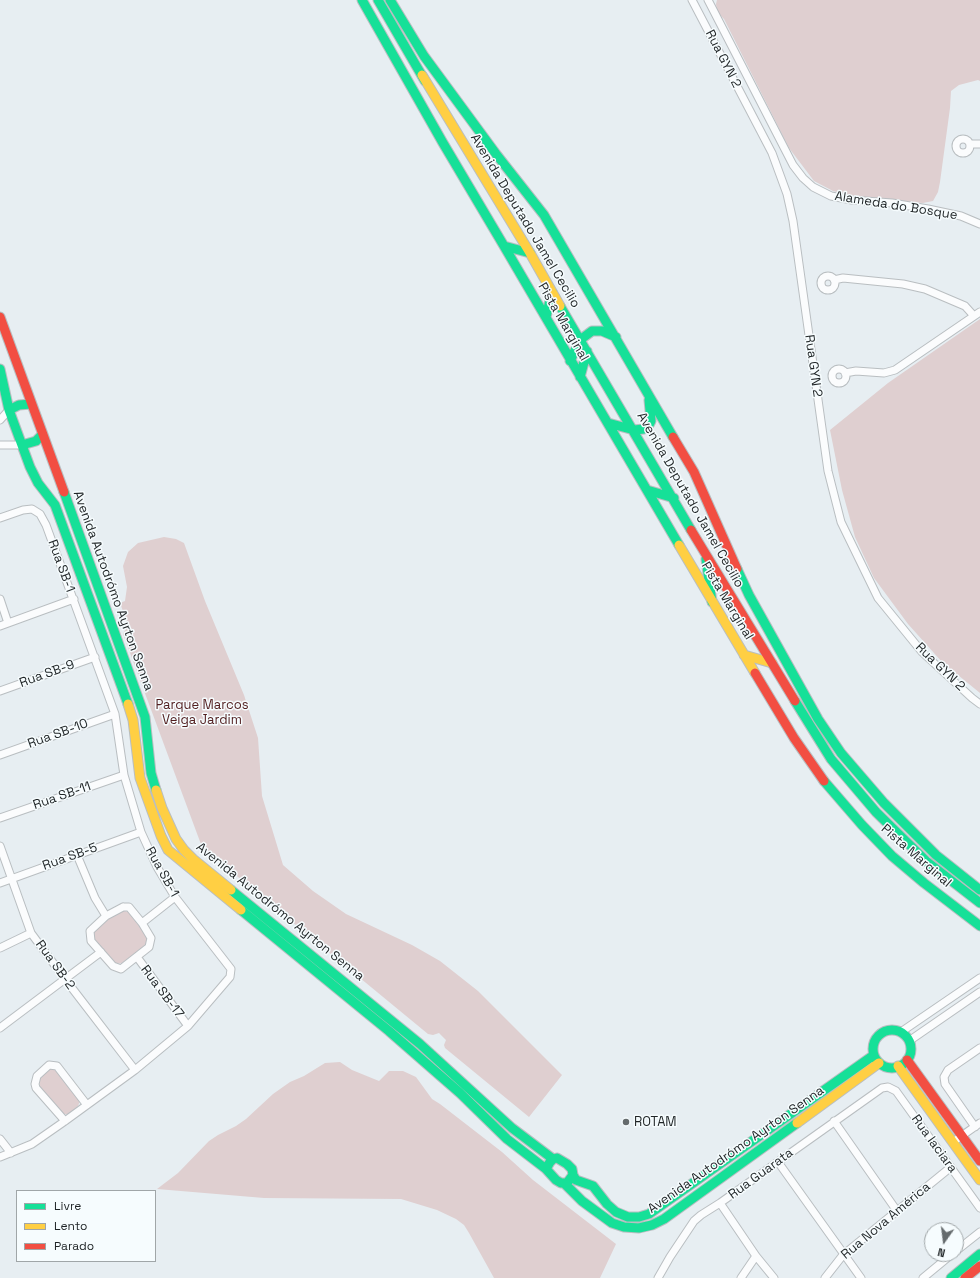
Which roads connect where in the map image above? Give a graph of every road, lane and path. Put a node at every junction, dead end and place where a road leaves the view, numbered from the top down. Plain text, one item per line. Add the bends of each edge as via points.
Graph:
1 (362, 0) edge
2 (378, 0) edge
3 (390, 0) edge
4 (692, 0) edge
5 (708, 0) edge
6 (422, 75) junction
7 (443, 143) junction
8 (970, 144) dead end
9 (980, 144) edge
10 (980, 224) edge
11 (504, 246) junction
12 (530, 253) junction
13 (834, 280) dead end
14 (552, 292) junction
15 (977, 314) edge
16 (0, 317) edge
17 (546, 317) junction
18 (616, 337) junction
19 (580, 340) junction
20 (587, 351) junction
21 (570, 361) junction
22 (0, 369) edge
23 (845, 372) dead end
24 (580, 377) junction
25 (649, 394) junction
26 (31, 404) junction
27 (9, 410) junction
28 (0, 420) edge
29 (608, 423) junction
30 (634, 430) junction
31 (42, 435) junction
32 (0, 445) edge
33 (22, 445) junction
34 (647, 490) junction
35 (674, 498) junction
36 (0, 518) edge
37 (705, 554) junction
38 (0, 599) edge
39 (74, 600) junction
40 (712, 602) junction
41 (8, 623) junction
42 (0, 626) edge
43 (744, 655) junction
44 (95, 657) junction
45 (772, 663) junction
46 (0, 691) edge
47 (980, 704) edge
48 (115, 714) junction
49 (0, 755) edge
50 (124, 775) junction
51 (0, 818) edge
52 (141, 832) junction
53 (0, 846) edge
54 (77, 855) junction
55 (12, 878) junction
56 (0, 883) edge
57 (980, 890) edge
58 (175, 897) junction
59 (980, 902) edge
60 (106, 916) junction
61 (142, 923) junction
62 (980, 926) edge
63 (279, 928) junction
64 (32, 933) junction
65 (272, 936) junction
66 (0, 948) edge
67 (101, 952) junction
68 (137, 958) junction
69 (980, 978) edge
70 (64, 979) junction
71 (980, 992) edge
72 (188, 1026) junction
73 (0, 1028) edge
74 (901, 1032) junction
75 (909, 1041) junction
76 (980, 1048) edge
77 (874, 1055) junction
78 (907, 1060) junction
79 (879, 1063) junction
80 (898, 1066) junction
81 (135, 1070) junction
82 (882, 1088) joint
83 (87, 1105) junction
84 (66, 1121) junction
85 (834, 1121) junction
86 (977, 1125) edge
87 (962, 1136) junction
88 (0, 1139) edge
89 (953, 1142) junction
90 (11, 1152) junction
91 (0, 1157) edge
92 (553, 1159) junction
93 (980, 1161) edge
94 (778, 1162) junction
95 (951, 1167) junction
96 (546, 1169) junction
97 (573, 1176) junction
98 (980, 1180) edge
99 (564, 1184) junction
100 (720, 1204) junction
101 (980, 1208) edge
102 (897, 1211) junction
103 (980, 1232) edge
104 (964, 1245) edge
105 (980, 1254) edge
106 (844, 1255) junction
107 (756, 1256) junction
108 (942, 1262) edge
109 (974, 1267) edge
110 (658, 1278) edge
111 (741, 1278) edge
112 (774, 1278) edge
113 (825, 1278) edge
114 (861, 1278) edge
115 (923, 1278) edge
116 (951, 1278) edge
117 (965, 1278) edge

1 - 7 main road, Pista Marginal
2 - 6 main road
3 - 18 main road, Avenida Deputado Jamel Cecilio via 424,56 544,215
4 - 47 street, Rua GYN 2 via 772,153 787,194 828,471 841,522 878,598 922,652
5 - 10 street, Alameda do Bosque via 793,164 802,178 813,188 831,196 928,209 961,216
6 - 7 main road via 438,111
6 - 12 main road, Avenida Deputado Jamel Cecilio
7 - 11 main road, Pista Marginal
8 - 9 street
11 - 12 main road
11 - 17 main road, Pista Marginal
12 - 14 main road, Avenida Deputado Jamel Cecilio
13 - 15 street via 843,278 925,289 965,306
14 - 17 main road
14 - 19 main road, Avenida Deputado Jamel Cecilio
15 - 23 street via 895,370 884,373 856,370
16 - 26 main road, Avenida Autodrómo Ayrton Senna
17 - 21 main road, Pista Marginal
18 - 19 main road via 597,330
18 - 25 main road, Avenida Deputado Jamel Cecilio
19 - 20 main road, Avenida Deputado Jamel Cecilio
19 - 21 main road
20 - 24 main road
20 - 30 main road, Avenida Deputado Jamel Cecilio
21 - 24 main road, Pista Marginal
22 - 27 main road, Avenida Autodrómo Ayrton Senna
24 - 29 main road, Pista Marginal
25 - 30 main road via 651,421 644,429
25 - 57 main road, Avenida Deputado Jamel Cecilio via 694,472 749,595 818,719 840,753 884,803 936,855
26 - 27 main road via 19,405
26 - 31 main road, Avenida Autodrómo Ayrton Senna
27 - 28 street
27 - 33 main road, Avenida Autodrómo Ayrton Senna
29 - 30 main road
29 - 34 main road, Pista Marginal
30 - 35 main road, Avenida Deputado Jamel Cecilio
31 - 33 main road via 36,441
31 - 63 main road, Avenida Autodrómo Ayrton Senna via 145,717 151,773 171,828 184,850 193,859
32 - 33 street
33 - 65 main road, Avenida Autodrómo Ayrton Senna via 38,483 55,505 129,706 140,778 168,850
34 - 35 main road
34 - 40 main road, Pista Marginal
35 - 37 main road, Avenida Deputado Jamel Cecilio
36 - 39 street, Rua SB-1 via 32,509 40,514
37 - 40 main road
37 - 45 main road, Avenida Deputado Jamel Cecilio
38 - 41 street
39 - 41 street
39 - 44 street, Rua SB-1
40 - 43 main road, Pista Marginal
41 - 42 street
43 - 45 main road
43 - 62 main road, Pista Marginal via 794,738 837,796 892,856
44 - 46 street, Rua SB-9
44 - 48 street, Rua SB-1
45 - 59 main road, Avenida Deputado Jamel Cecilio via 831,758 876,812 926,861
48 - 49 street, Rua SB-10
48 - 50 street, Rua SB-1
50 - 51 street, Rua SB-11
50 - 52 street, Rua SB-1
52 - 54 street, Rua SB-5
52 - 58 street, Rua SB-1 via 156,867
53 - 55 street, Rua SB-2
54 - 55 street, Rua SB-5
54 - 60 street via 95,898
55 - 56 street, Rua SB-5
55 - 64 street, Rua SB-2
58 - 61 street
58 - 72 street, Rua SB-1 via 231,969 230,977
60 - 61 street via 123,907 129,908
60 - 67 street via 90,931 91,941
61 - 68 street via 151,938 149,947
63 - 65 main road
63 - 92 main road, Avenida Autodrómo Ayrton Senna via 436,1057 512,1128
64 - 66 street
64 - 70 street, Rua SB-2
65 - 96 main road, Avenida Autodrómo Ayrton Senna via 389,1031 508,1139
67 - 68 street via 113,966 121,969
67 - 70 street
68 - 72 street, Rua SB-17
69 - 74 street
70 - 73 street
70 - 81 street, Rua SB-2
71 - 75 street
72 - 81 street, Rua SB-1
74 - 75 main road
74 - 77 main road via 888,1030 877,1036 873,1048
75 - 78 main road via 911,1051
76 - 86 street via 948,1070 944,1077 945,1084
77 - 79 main road
77 - 97 main road, Avenida Autodrómo Ayrton Senna via 649,1214 628,1217 616,1212 598,1190 576,1180
78 - 80 main road
78 - 87 main road
79 - 80 main road via 888,1067
79 - 99 main road, Avenida Autodrómo Ayrton Senna via 664,1219 652,1225 632,1228 612,1223
80 - 89 main road
81 - 83 street, Rua SB-1
82 - 85 street, Rua Guarata
82 - 95 street, Rua Iaciara via 896,1091
83 - 84 street, Rua SB-1
83 - 84 street via 57,1066 50,1065 37,1076 36,1088
84 - 90 street, Rua SB-1 via 32,1144
85 - 94 street, Rua Guarata
85 - 102 street
86 - 87 street
87 - 89 street
87 - 93 main road
88 - 90 street
89 - 98 main road
90 - 91 street, Rua SB-1
92 - 96 main road
92 - 97 main road, Avenida Autodrómo Ayrton Senna via 567,1164 572,1169
94 - 100 street, Rua Guarata
94 - 106 street
95 - 101 street, Rua Iaciara
95 - 102 street, Rua Nova América
96 - 99 main road, Avenida Autodrómo Ayrton Senna via 556,1180
97 - 99 main road
100 - 107 street
100 - 110 street, Rua Guarata via 694,1221
102 - 106 street, Rua Nova América
103 - 104 street
105 - 109 main road
106 - 113 street, Rua Nova América
106 - 114 street
107 - 111 street
107 - 112 street
108 - 115 street
109 - 116 main road
109 - 117 main road

